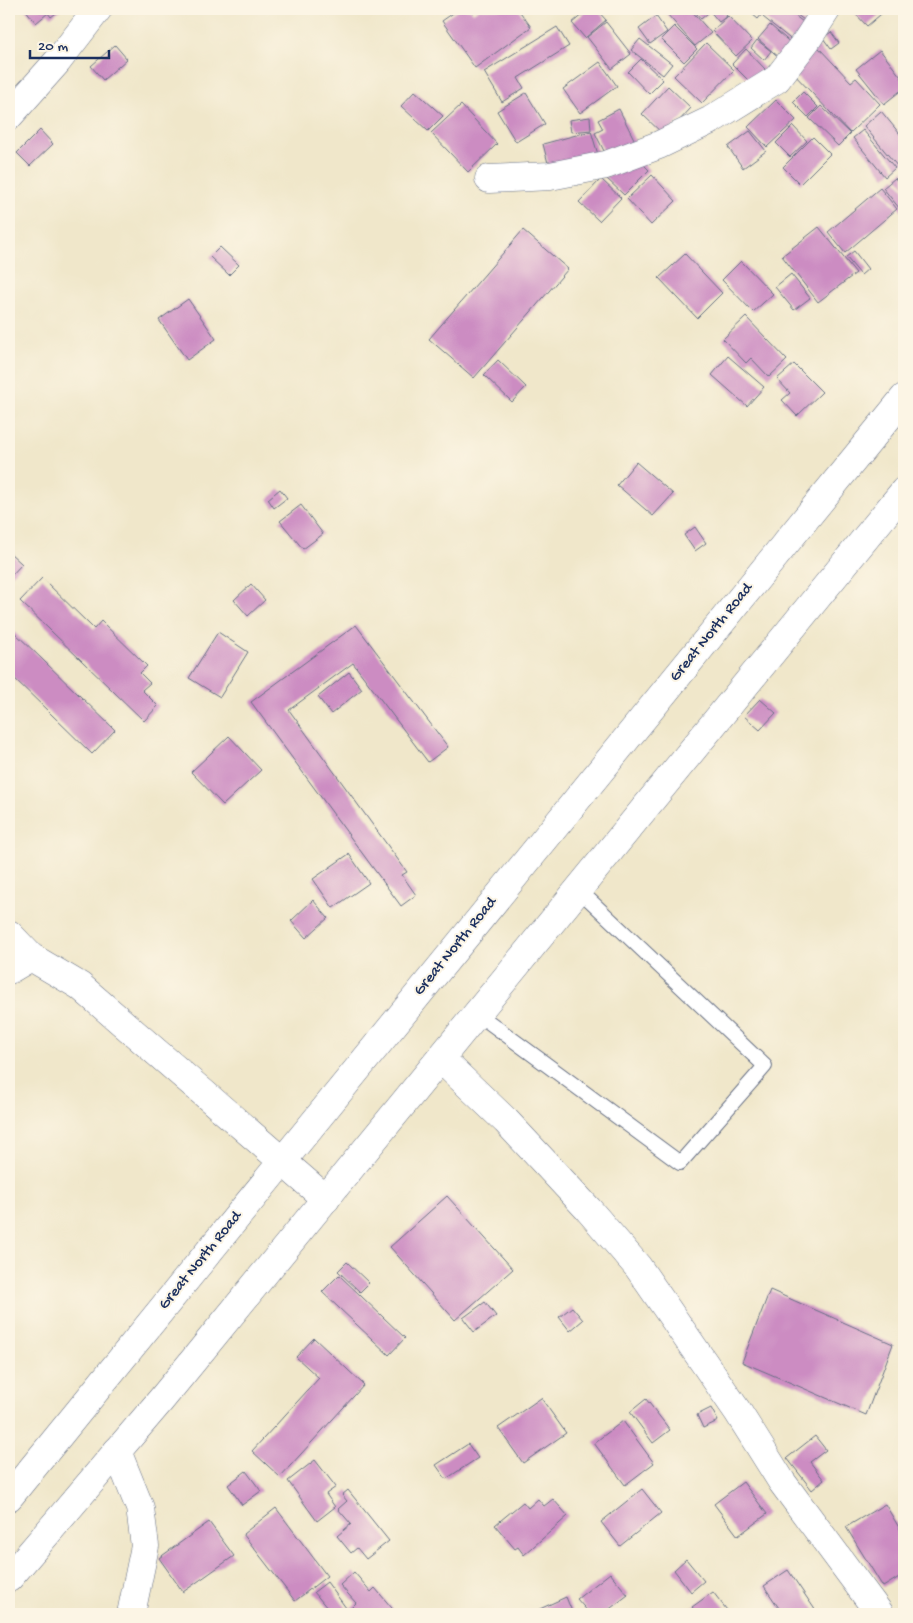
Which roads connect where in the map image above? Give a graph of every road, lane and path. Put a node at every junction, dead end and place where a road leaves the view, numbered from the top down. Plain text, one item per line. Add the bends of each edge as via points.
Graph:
1 (98, 9) edge
2 (827, 9) edge
3 (9, 116) edge
4 (489, 179) dead end
5 (904, 398) edge
6 (904, 492) edge
7 (579, 890) junction
8 (9, 934) edge
9 (20, 964) edge
10 (478, 1014) junction
11 (441, 1059) junction
12 (282, 1161) junction
13 (326, 1200) junction
14 (117, 1451) junction
15 (9, 1497) edge
16 (9, 1578) edge
17 (131, 1614) edge
18 (880, 1614) edge

1 - 3 main road
2 - 4 main road via 777,79 712,120 659,146 606,165 550,176
5 - 12 main road, Great North Road
6 - 7 main road
7 - 10 main road
7 - 10 lane via 765,1066 680,1163
8 - 9 main road
9 - 12 main road via 80,986
10 - 11 main road
11 - 13 main road
11 - 18 main road via 506,1121 638,1267 782,1482
12 - 13 main road
12 - 15 main road, Great North Road
13 - 14 main road
14 - 16 main road
14 - 17 main road via 140,1508 145,1546

